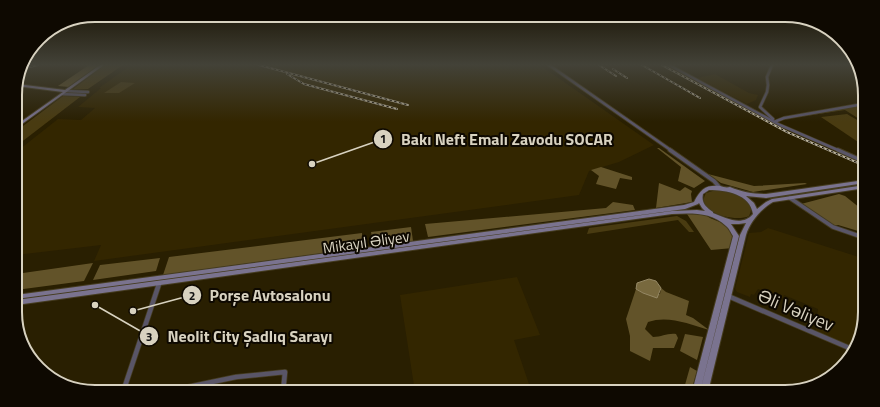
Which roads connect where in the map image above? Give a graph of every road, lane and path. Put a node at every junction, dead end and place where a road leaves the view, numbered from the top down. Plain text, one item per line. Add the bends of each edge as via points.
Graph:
1 (76, 84) edge
2 (576, 84) edge
3 (705, 84) edge
4 (769, 84) edge
5 (22, 86) edge
6 (66, 91) junction
7 (88, 92) dead end
8 (62, 94) junction
9 (85, 95) dead end
10 (858, 105) edge
11 (775, 121) junction
12 (22, 123) edge
13 (858, 159) edge
14 (858, 182) edge
15 (858, 187) edge
16 (720, 188) junction
17 (730, 190) junction
18 (699, 197) junction
19 (790, 198) junction
20 (754, 217) junction
21 (718, 218) junction
22 (858, 236) edge
23 (159, 284) junction
24 (22, 296) edge
25 (727, 296) junction
26 (22, 302) edge
27 (849, 348) edge
28 (125, 385) edge
29 (198, 385) edge
30 (284, 385) edge
31 (698, 385) edge
32 (706, 385) edge

1 - 6 main road
2 - 16 street via 714,181
3 - 11 street
4 - 11 street via 766,97 760,107
5 - 6 main road
6 - 7 street
6 - 8 main road
8 - 9 street
8 - 12 main road
10 - 11 street
11 - 13 street
14 - 17 main road via 762,196
15 - 19 main road
16 - 17 main road
16 - 18 main road, Mikayıl Əliyev via 704,190
17 - 20 main road via 751,202 756,213
18 - 21 main road via 706,210
18 - 24 main road, Mikayıl Əliyev via 696,203 685,207
19 - 20 main road via 766,204
19 - 22 street via 833,228
20 - 21 main road via 746,222
20 - 25 main road via 744,230
21 - 23 main road, Mikayıl Əliyev via 699,212 681,212
21 - 31 main road via 732,228 736,240
23 - 26 main road, Mikayıl Əliyev
23 - 28 street
25 - 27 street, Əli Vəliyev
25 - 32 main road
29 - 30 street via 236,377 285,372

